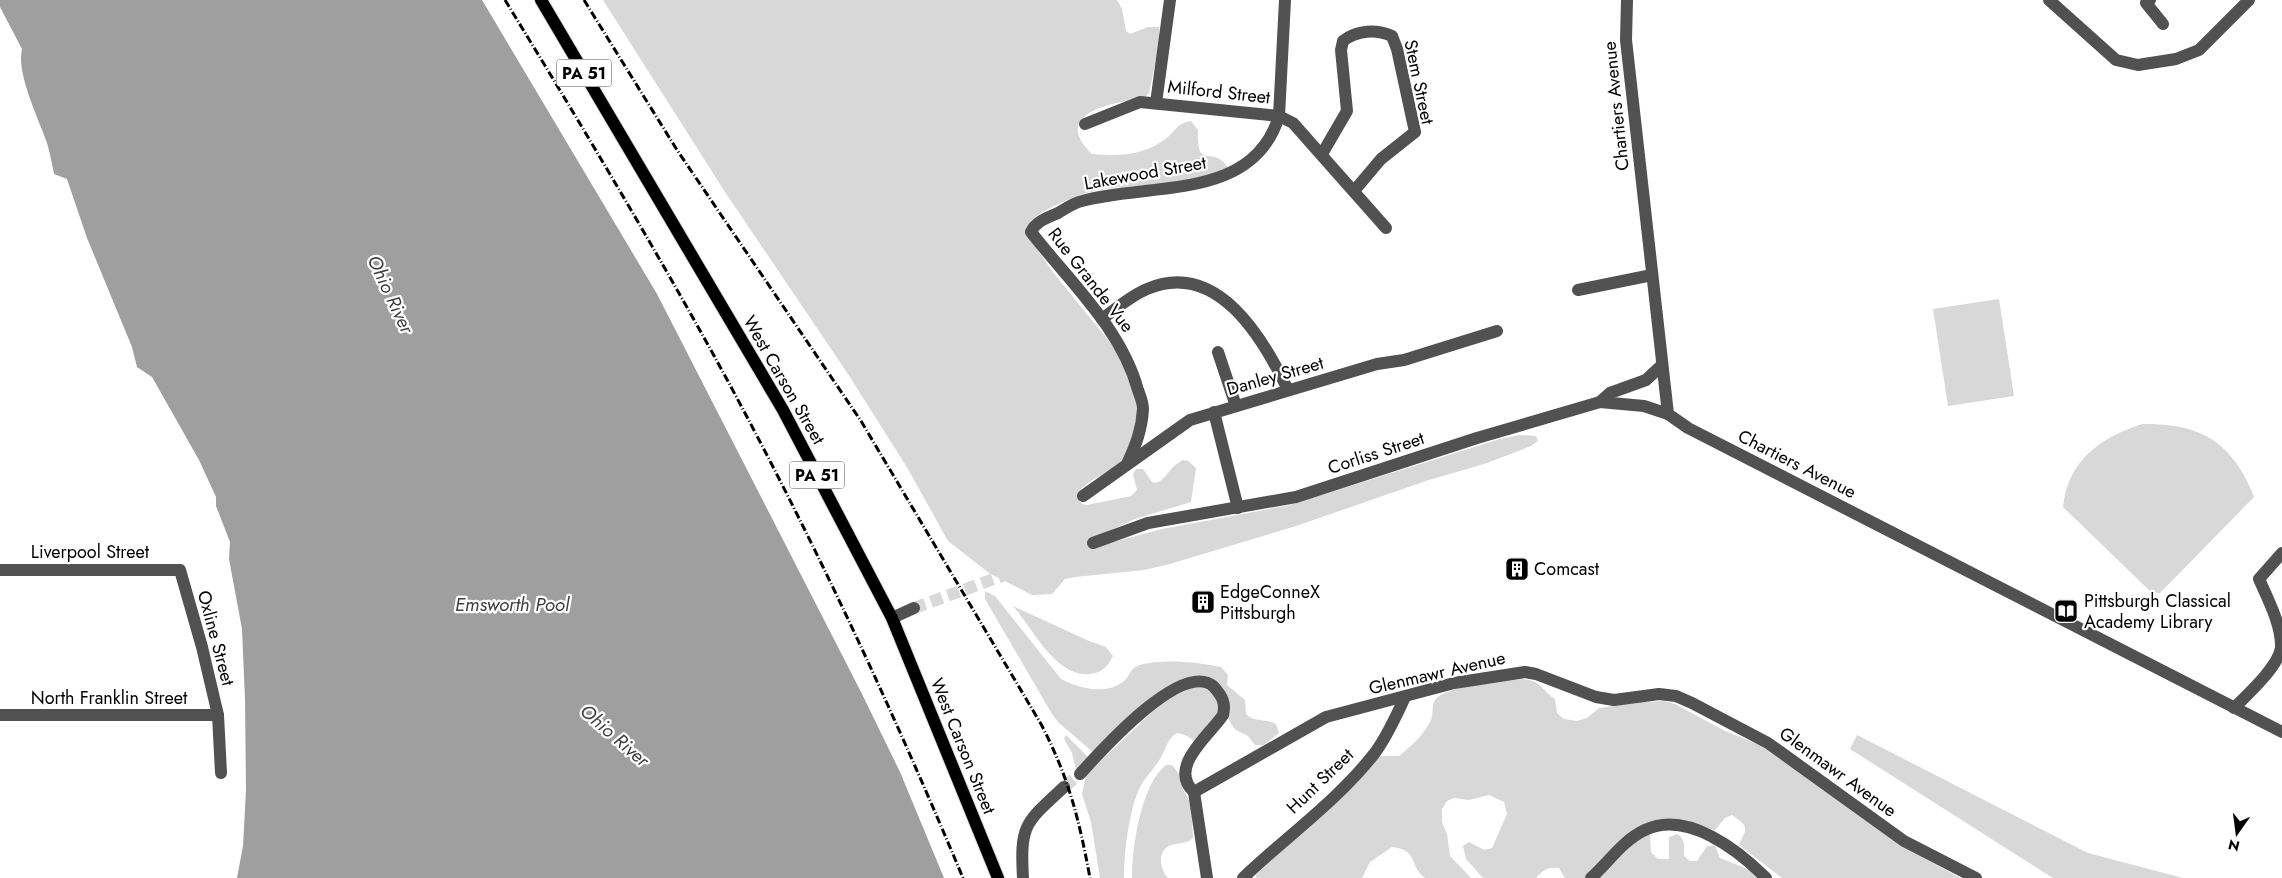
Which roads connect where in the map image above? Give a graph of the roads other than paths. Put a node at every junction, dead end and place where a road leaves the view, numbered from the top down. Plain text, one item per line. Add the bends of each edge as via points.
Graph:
1 (541, 0) edge
2 (1170, 0) edge
3 (1285, 0) edge
4 (1626, 0) edge
5 (2049, 0) edge
6 (2146, 1) edge
7 (2242, 3) edge
8 (2163, 24) dead end
9 (1156, 103) junction
10 (1279, 116) junction
11 (1085, 124) dead end
12 (1322, 154) junction
13 (1354, 191) junction
14 (1386, 228) dead end
15 (1031, 232) joint
16 (1652, 275) junction
17 (1578, 290) dead end
18 (1102, 319) junction
19 (1497, 331) dead end
20 (1218, 352) dead end
21 (1661, 366) junction
22 (1288, 390) junction
23 (1600, 402) junction
24 (1236, 406) junction
25 (1214, 412) junction
26 (1668, 414) junction
27 (1128, 464) junction
28 (1083, 496) dead end
29 (1238, 508) junction
30 (1093, 543) tunnel mouth
31 (2282, 553) edge
32 (0, 570) edge
33 (180, 570) joint
34 (914, 608) tunnel mouth
35 (892, 618) junction
36 (2281, 648) edge
37 (1405, 697) junction
38 (2234, 708) junction
39 (218, 715) junction
40 (0, 716) edge
41 (2282, 732) edge
42 (221, 773) dead end
43 (1080, 774) tunnel mouth
44 (1064, 787) tunnel mouth
45 (1194, 792) junction
46 (998, 878) edge
47 (1023, 878) edge
48 (1207, 878) edge
49 (1243, 878) edge
50 (1591, 878) edge
51 (1766, 878) edge
52 (1976, 878) edge

1 - 35 main road, West Carson Street / PA 51 via 783,410
2 - 9 street
3 - 10 street, Lakewood Street
4 - 16 street, Chartiers Avenue via 1626,40
5 - 7 street via 2116,60 2138,65 2176,59 2199,50
6 - 8 street
9 - 10 street, Milford Street
9 - 11 street, Milford Street via 1140,102
10 - 12 street via 1293,122
10 - 15 street, Lakewood Street via 1261,152 1236,171 1186,186 1080,201 1034,224
12 - 13 street
12 - 13 street, Stem Street via 1347,111 1341,50 1343,41 1365,32 1380,31 1392,36 1415,132 1381,159
13 - 14 street
15 - 18 street, Rue Grande Vue
16 - 17 street
16 - 21 street, Chartiers Avenue
18 - 22 street via 1148,289 1180,282 1198,285 1216,293 1238,312 1272,358
18 - 27 street, Rue Grande Vue via 1134,374 1143,406 1140,434
19 - 22 street, Danley Street via 1404,360 1377,364
20 - 24 street
21 - 23 street via 1646,380 1610,393
21 - 26 street, Chartiers Avenue
22 - 24 street, Danley Street
23 - 26 street, Corliss Street via 1644,406
23 - 29 street, Corliss Street via 1296,497
24 - 25 street, Danley Street
25 - 27 street, Danley Street via 1190,420
25 - 29 street
26 - 38 street, Chartiers Avenue via 1688,428
27 - 28 street, Danley Street
29 - 30 street, Corliss Street via 1148,523
31 - 36 street via 2259,579 2276,619
32 - 33 street, Liverpool Street
33 - 39 street, Oxline Street
34 - 35 street
35 - 46 main road, West Carson Street / PA 51
36 - 38 street via 2277,660
37 - 45 street, Glenmawr Avenue via 1326,717
37 - 49 street, Hunt Street via 1374,754 1343,787
37 - 52 street, Glenmawr Avenue via 1454,683 1525,672 1596,697 1614,700 1659,694 1676,696 1768,743 1904,841
38 - 41 street, Chartiers Avenue
39 - 40 street, North Franklin Street
39 - 42 street, Oxline Street
43 - 45 street via 1153,703 1175,687 1201,680 1215,688 1225,707 1220,719 1192,753 1185,770 1186,782
44 - 47 street via 1032,816 1025,830 1021,849
45 - 48 street
50 - 51 street via 1622,846 1641,832 1667,825 1685,826 1716,839 1737,852

